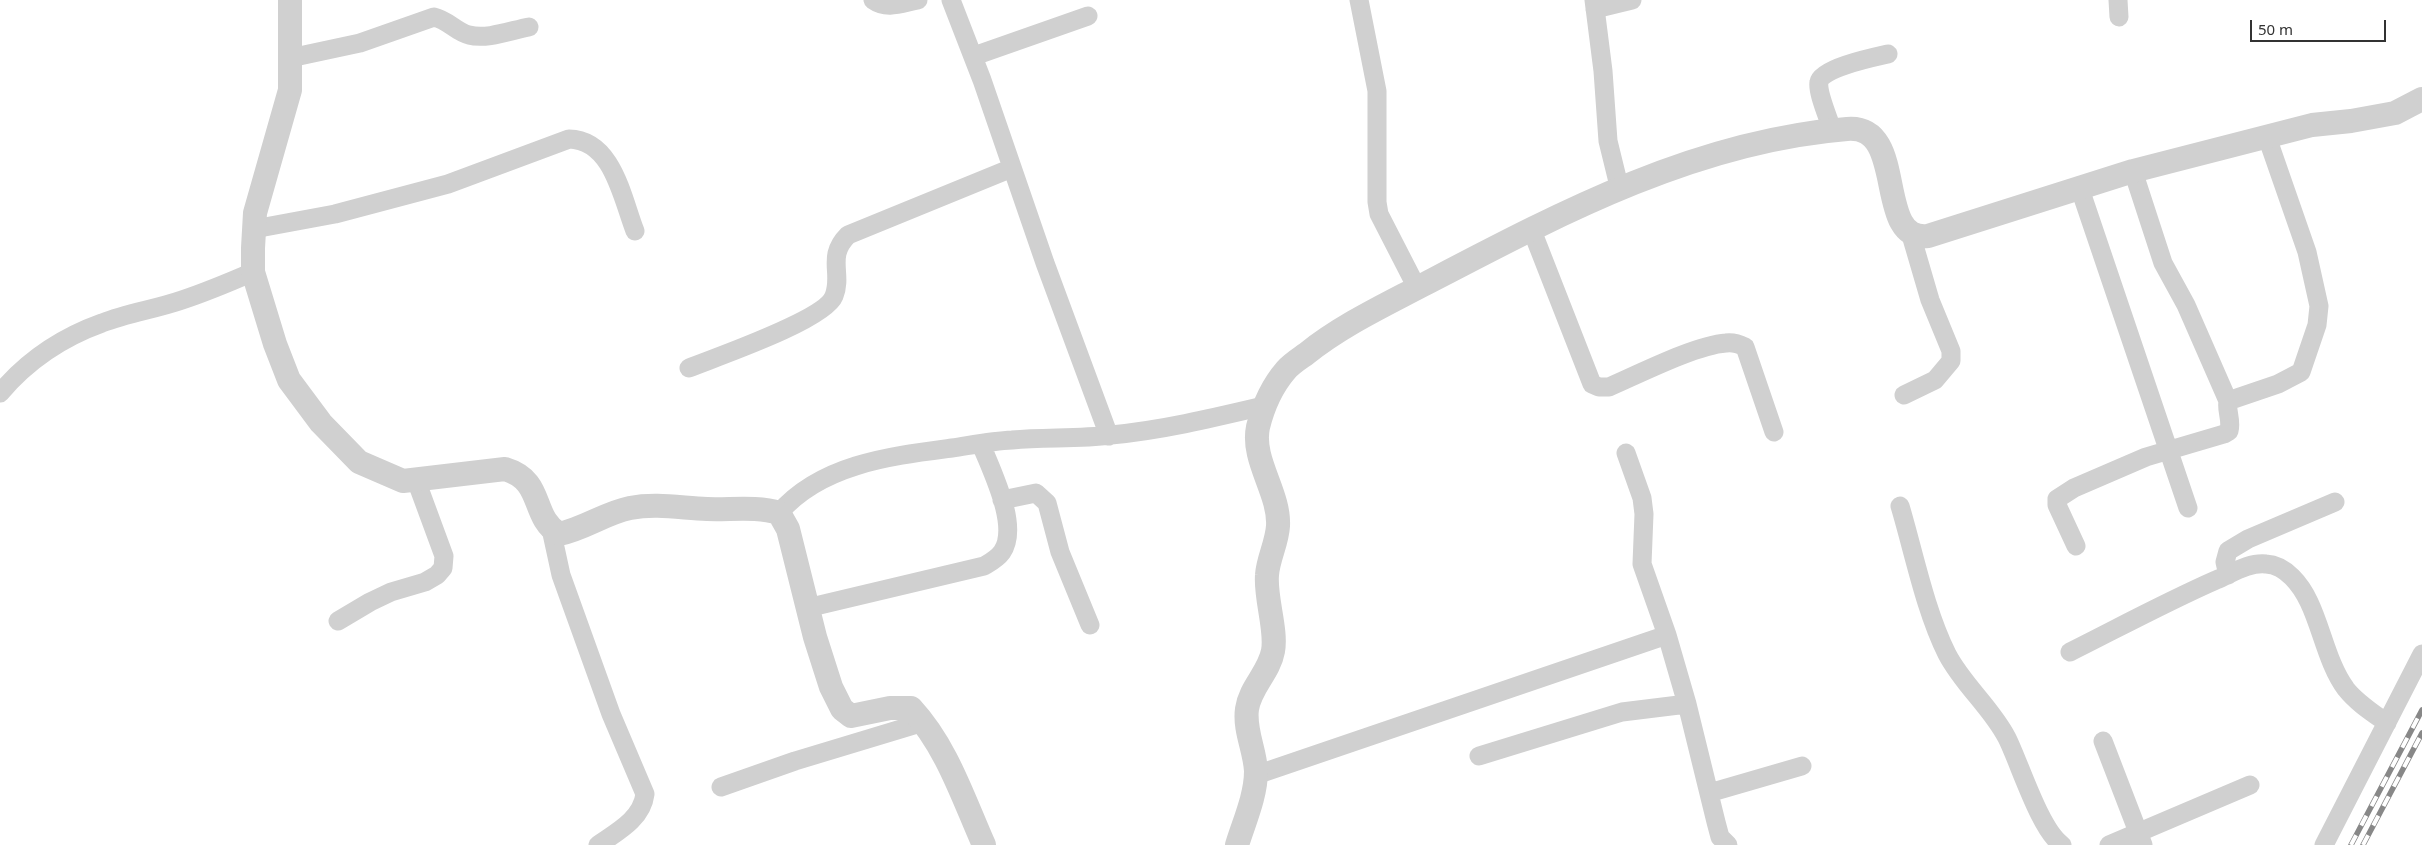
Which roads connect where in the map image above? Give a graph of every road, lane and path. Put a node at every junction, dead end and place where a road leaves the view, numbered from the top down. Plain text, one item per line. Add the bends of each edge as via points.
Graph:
1 (290, 0) edge
2 (873, 0) edge
3 (918, 0) edge
4 (952, 0) edge
5 (1359, 0) edge
6 (1632, 0) edge
7 (1595, 4) edge
8 (1088, 16) dead end
9 (529, 27) dead end
10 (1888, 54) dead end
11 (974, 56) junction
12 (290, 58) junction
13 (2418, 110) edge
14 (1832, 130) junction
15 (2267, 137) junction
16 (1012, 168) junction
17 (2133, 171) junction
18 (2079, 186) junction
19 (1620, 190) junction
20 (1531, 228) junction
21 (254, 230) junction
22 (635, 231) dead end
23 (1911, 235) junction
24 (253, 272) junction
25 (1417, 288) junction
26 (689, 368) dead end
27 (0, 393) edge
28 (1904, 395) dead end
29 (2228, 401) junction
30 (1264, 406) junction
31 (1774, 432) dead end
32 (1109, 436) junction
33 (981, 444) junction
34 (2170, 450) junction
35 (1626, 453) dead end
36 (416, 480) junction
37 (1002, 500) junction
38 (2335, 502) dead end
39 (1900, 506) dead end
40 (2188, 508) dead end
41 (779, 513) junction
42 (551, 529) junction
43 (2076, 546) dead end
44 (2228, 575) junction
45 (808, 608) junction
46 (338, 621) dead end
47 (1090, 625) dead end
48 (1667, 635) junction
49 (2070, 652) dead end
50 (2422, 654) edge
51 (1687, 704) junction
52 (924, 722) junction
53 (2386, 724) junction
54 (2103, 741) dead end
55 (1479, 756) dead end
56 (1802, 766) dead end
57 (1256, 775) junction
58 (2250, 785) dead end
59 (721, 787) dead end
60 (1709, 792) junction
61 (2141, 838) edge
62 (605, 843) edge
63 (984, 845) edge
64 (1237, 845) edge
65 (1728, 845) edge
66 (2062, 845) edge
67 (2109, 845) edge
68 (2324, 845) edge

1 - 12 street
2 - 3 street via 891,6
4 - 11 street
5 - 25 street via 1377,91 1377,202 1387,231
6 - 7 street
7 - 19 street via 1604,71 1608,141
8 - 11 street
9 - 12 street via 490,35 468,35 434,17 360,43
10 - 14 street via 1821,77 1818,82
11 - 16 street
12 - 21 street via 290,90 255,213
13 - 15 street via 2312,125
14 - 19 street via 1730,148
14 - 23 street via 1861,128 1872,134 1891,180 1897,214
15 - 17 street
15 - 29 street via 2309,262 2319,306 2317,325 2301,372 2278,384
16 - 26 street via 848,235 836,253 835,294 830,302 782,330
16 - 32 street
17 - 18 street
17 - 29 street via 2163,263 2186,305
18 - 23 street via 1928,236
18 - 34 street
19 - 20 street
20 - 25 street
20 - 31 street via 1592,384 1609,386 1695,352 1726,342 1738,343 1745,347
21 - 22 street via 335,214 448,184 569,139 586,142 610,163
21 - 24 street
23 - 28 street via 1930,300 1951,351 1951,361 1935,380
24 - 27 street via 183,300 78,332 14,376
24 - 36 street via 289,380 321,423 359,462 403,481
25 - 30 street via 1353,321 1319,343 1286,369
29 - 34 street via 2230,430
30 - 32 street via 1172,427
30 - 57 street via 1257,432 1260,457 1278,524 1267,572 1273,649 1266,671 1252,692 1246,725 1254,751
32 - 33 street
33 - 37 street
33 - 41 street via 921,452 847,468 815,482 793,497
34 - 40 street
34 - 43 street via 2074,488 2057,499 2060,514
35 - 48 street via 1642,498 1642,564
36 - 42 street via 505,469 516,473 530,486
36 - 46 street via 444,556 443,568 425,582 392,592
37 - 45 street via 1007,515 1007,539 996,559 984,566
37 - 47 street via 1036,493 1046,503 1060,552
38 - 44 street via 2248,539 2228,551 2225,562
39 - 66 street via 1947,653 1958,673 1998,721 2044,821
41 - 42 street via 769,509 656,505 612,513 568,532 559,534
41 - 45 street via 788,529
42 - 62 street via 561,575 611,714 646,794 631,822
44 - 49 street
44 - 53 street via 2264,563 2286,571 2309,600 2346,688
45 - 52 street via 831,687 842,709 851,716 890,708 911,708
48 - 51 street
48 - 57 street
50 - 53 street
51 - 55 street via 1622,712
51 - 60 street
52 - 59 street
52 - 63 street via 944,754
53 - 68 street
54 - 61 street
56 - 60 street
57 - 64 street
58 - 61 street
60 - 65 street via 1720,837
61 - 67 street

